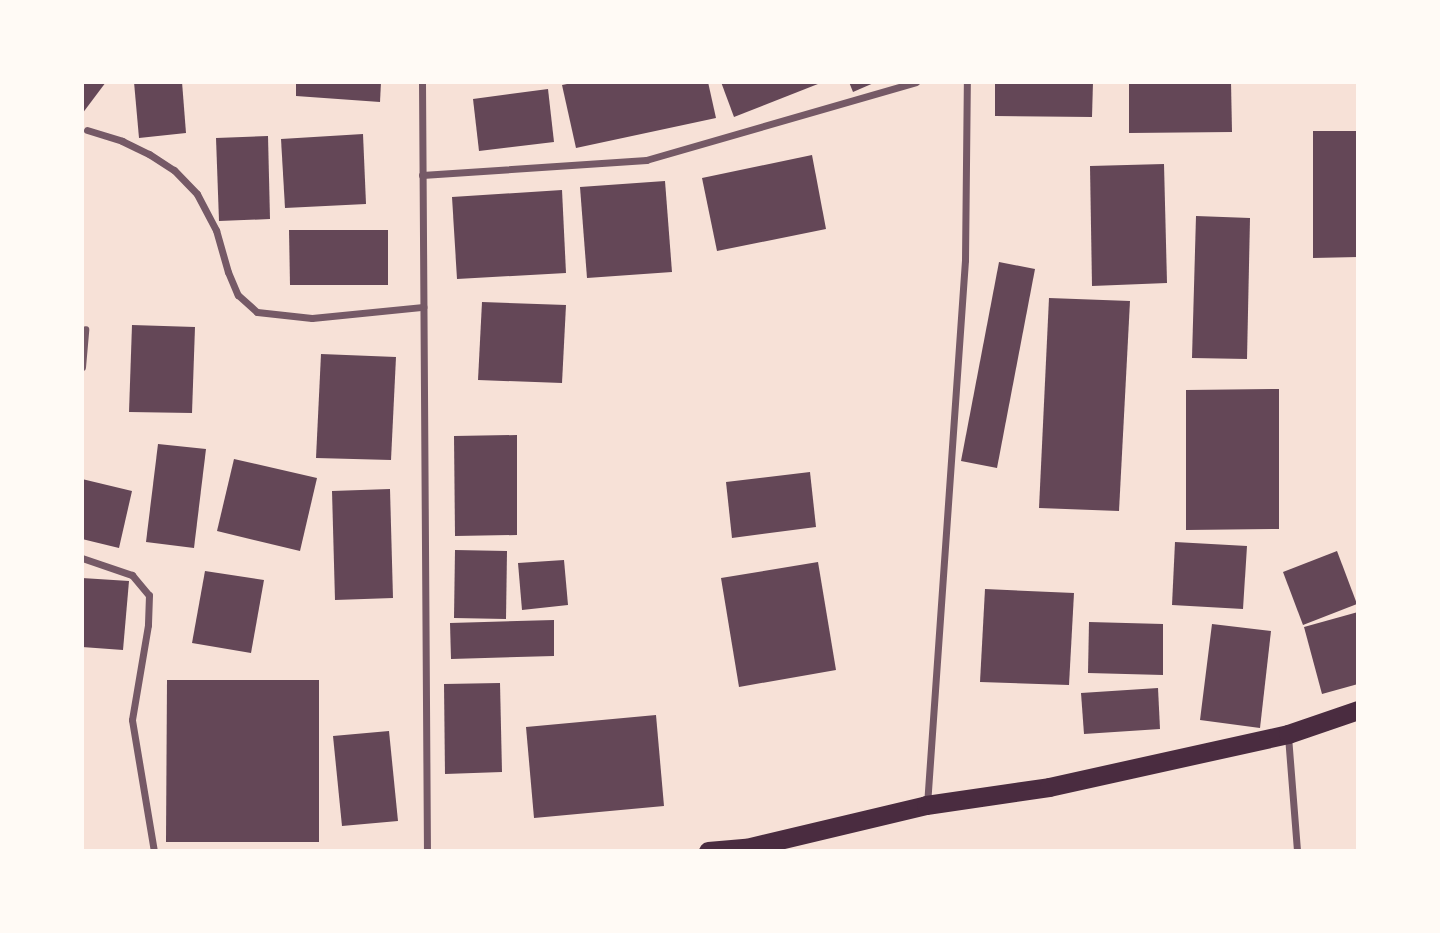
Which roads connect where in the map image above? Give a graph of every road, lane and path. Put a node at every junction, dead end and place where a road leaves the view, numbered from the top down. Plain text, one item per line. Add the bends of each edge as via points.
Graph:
1 (422, 82) edge
2 (916, 82) edge
3 (967, 82) edge
4 (88, 130) dead end
5 (422, 175) junction
6 (423, 307) junction
7 (85, 329) dead end
8 (82, 367) edge
9 (82, 558) edge
10 (1358, 710) edge
11 (1288, 734) junction
12 (926, 805) junction
13 (746, 849) edge
14 (154, 851) edge
15 (427, 851) edge
16 (708, 851) edge
17 (1297, 851) edge

1 - 5 street
2 - 5 street via 646,160
3 - 12 street via 965,260
4 - 6 street via 149,154 174,170 197,194 216,230 238,295 257,312 312,318
5 - 6 street
6 - 15 street
7 - 8 street
9 - 14 street via 132,575 149,595 132,720
10 - 11 highway
11 - 12 highway via 1049,787
11 - 17 street
12 - 13 highway
13 - 16 highway

